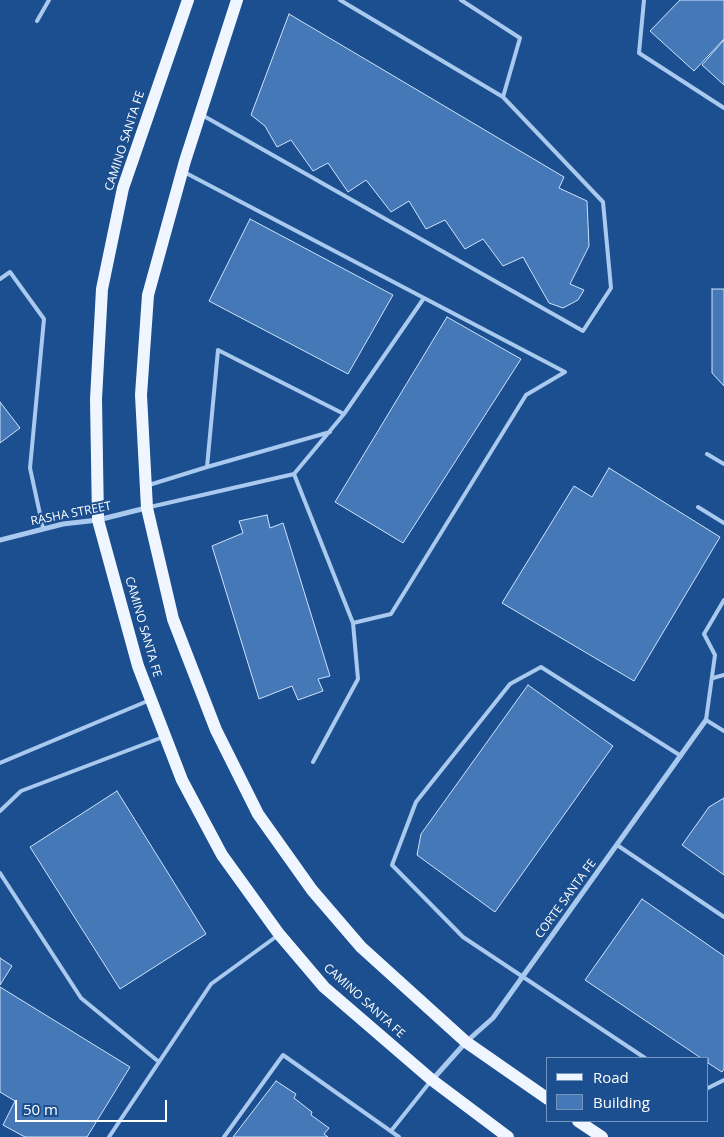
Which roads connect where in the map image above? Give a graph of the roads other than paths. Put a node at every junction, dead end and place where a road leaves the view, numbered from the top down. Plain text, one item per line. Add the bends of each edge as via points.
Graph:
1 (49, 0) edge
2 (188, 0) edge
3 (236, 0) edge
4 (340, 0) edge
5 (461, 0) edge
6 (644, 0) edge
7 (37, 21) dead end
8 (503, 97) junction
9 (724, 108) edge
10 (200, 114) junction
11 (182, 171) junction
12 (0, 279) edge
13 (424, 298) junction
14 (344, 414) junction
15 (330, 432) junction
16 (707, 454) dead end
17 (724, 464) edge
18 (207, 467) junction
19 (294, 474) junction
20 (147, 486) junction
21 (698, 507) dead end
22 (147, 508) junction
23 (98, 520) junction
24 (724, 522) edge
25 (43, 528) junction
26 (0, 540) edge
27 (724, 600) edge
28 (352, 623) junction
29 (724, 675) edge
30 (713, 678) junction
31 (151, 700) junction
32 (706, 720) junction
33 (724, 731) edge
34 (165, 736) junction
35 (681, 756) junction
36 (313, 762) dead end
37 (0, 763) edge
38 (0, 811) edge
39 (617, 845) junction
40 (0, 873) edge
41 (724, 917) edge
42 (279, 934) junction
43 (522, 977) junction
44 (466, 1042) junction
45 (643, 1057) edge
46 (159, 1062) junction
47 (432, 1080) junction
48 (724, 1080) edge
49 (709, 1088) edge
50 (546, 1098) edge
51 (580, 1122) edge
52 (391, 1131) junction
53 (109, 1137) edge
54 (224, 1137) edge
55 (399, 1137) edge
56 (508, 1137) edge
57 (602, 1137) edge

1 - 7 lane
2 - 23 main road, CAMINO SANTA FE via 123,188 102,289 96,400
3 - 10 main road
4 - 8 lane
5 - 8 lane via 520,38
6 - 9 lane via 639,53
8 - 10 lane via 603,202 611,288 583,331
10 - 11 main road
11 - 13 lane
11 - 20 main road via 148,295 141,395
12 - 25 lane via 10,272 44,318 30,468
13 - 14 lane
13 - 28 lane via 565,372 526,395 391,614
14 - 15 lane
14 - 18 lane via 218,350
15 - 18 lane
15 - 19 lane
16 - 17 lane
18 - 20 lane
19 - 22 lane
19 - 28 lane
20 - 22 main road
21 - 24 lane
22 - 23 street, RASHA STREET
22 - 44 main road via 173,619 216,730 258,814 312,890 361,947
23 - 25 street, RASHA STREET
23 - 31 main road, CAMINO SANTA FE via 138,666
25 - 26 street, RASHA STREET
27 - 30 lane via 704,634 715,655
28 - 36 lane via 358,679
29 - 30 lane
30 - 32 lane
31 - 34 main road, CAMINO SANTA FE
31 - 37 lane
32 - 33 lane
32 - 35 street, CORTE SANTA FE
34 - 38 lane via 21,791
34 - 42 main road, CAMINO SANTA FE via 182,780 222,855
35 - 39 street, CORTE SANTA FE
35 - 43 lane via 542,667 510,684 416,802 392,865 463,937
39 - 41 lane
39 - 43 street, CORTE SANTA FE
40 - 46 lane via 81,998
42 - 46 lane via 211,984
42 - 47 main road, CAMINO SANTA FE via 324,987
43 - 44 street, CORTE SANTA FE via 493,1018
43 - 45 lane
44 - 47 street, CORTE SANTA FE
44 - 50 main road
46 - 53 lane
47 - 52 lane
47 - 56 main road, CAMINO SANTA FE
48 - 49 lane
51 - 57 main road
52 - 54 lane via 283,1055
52 - 55 lane

